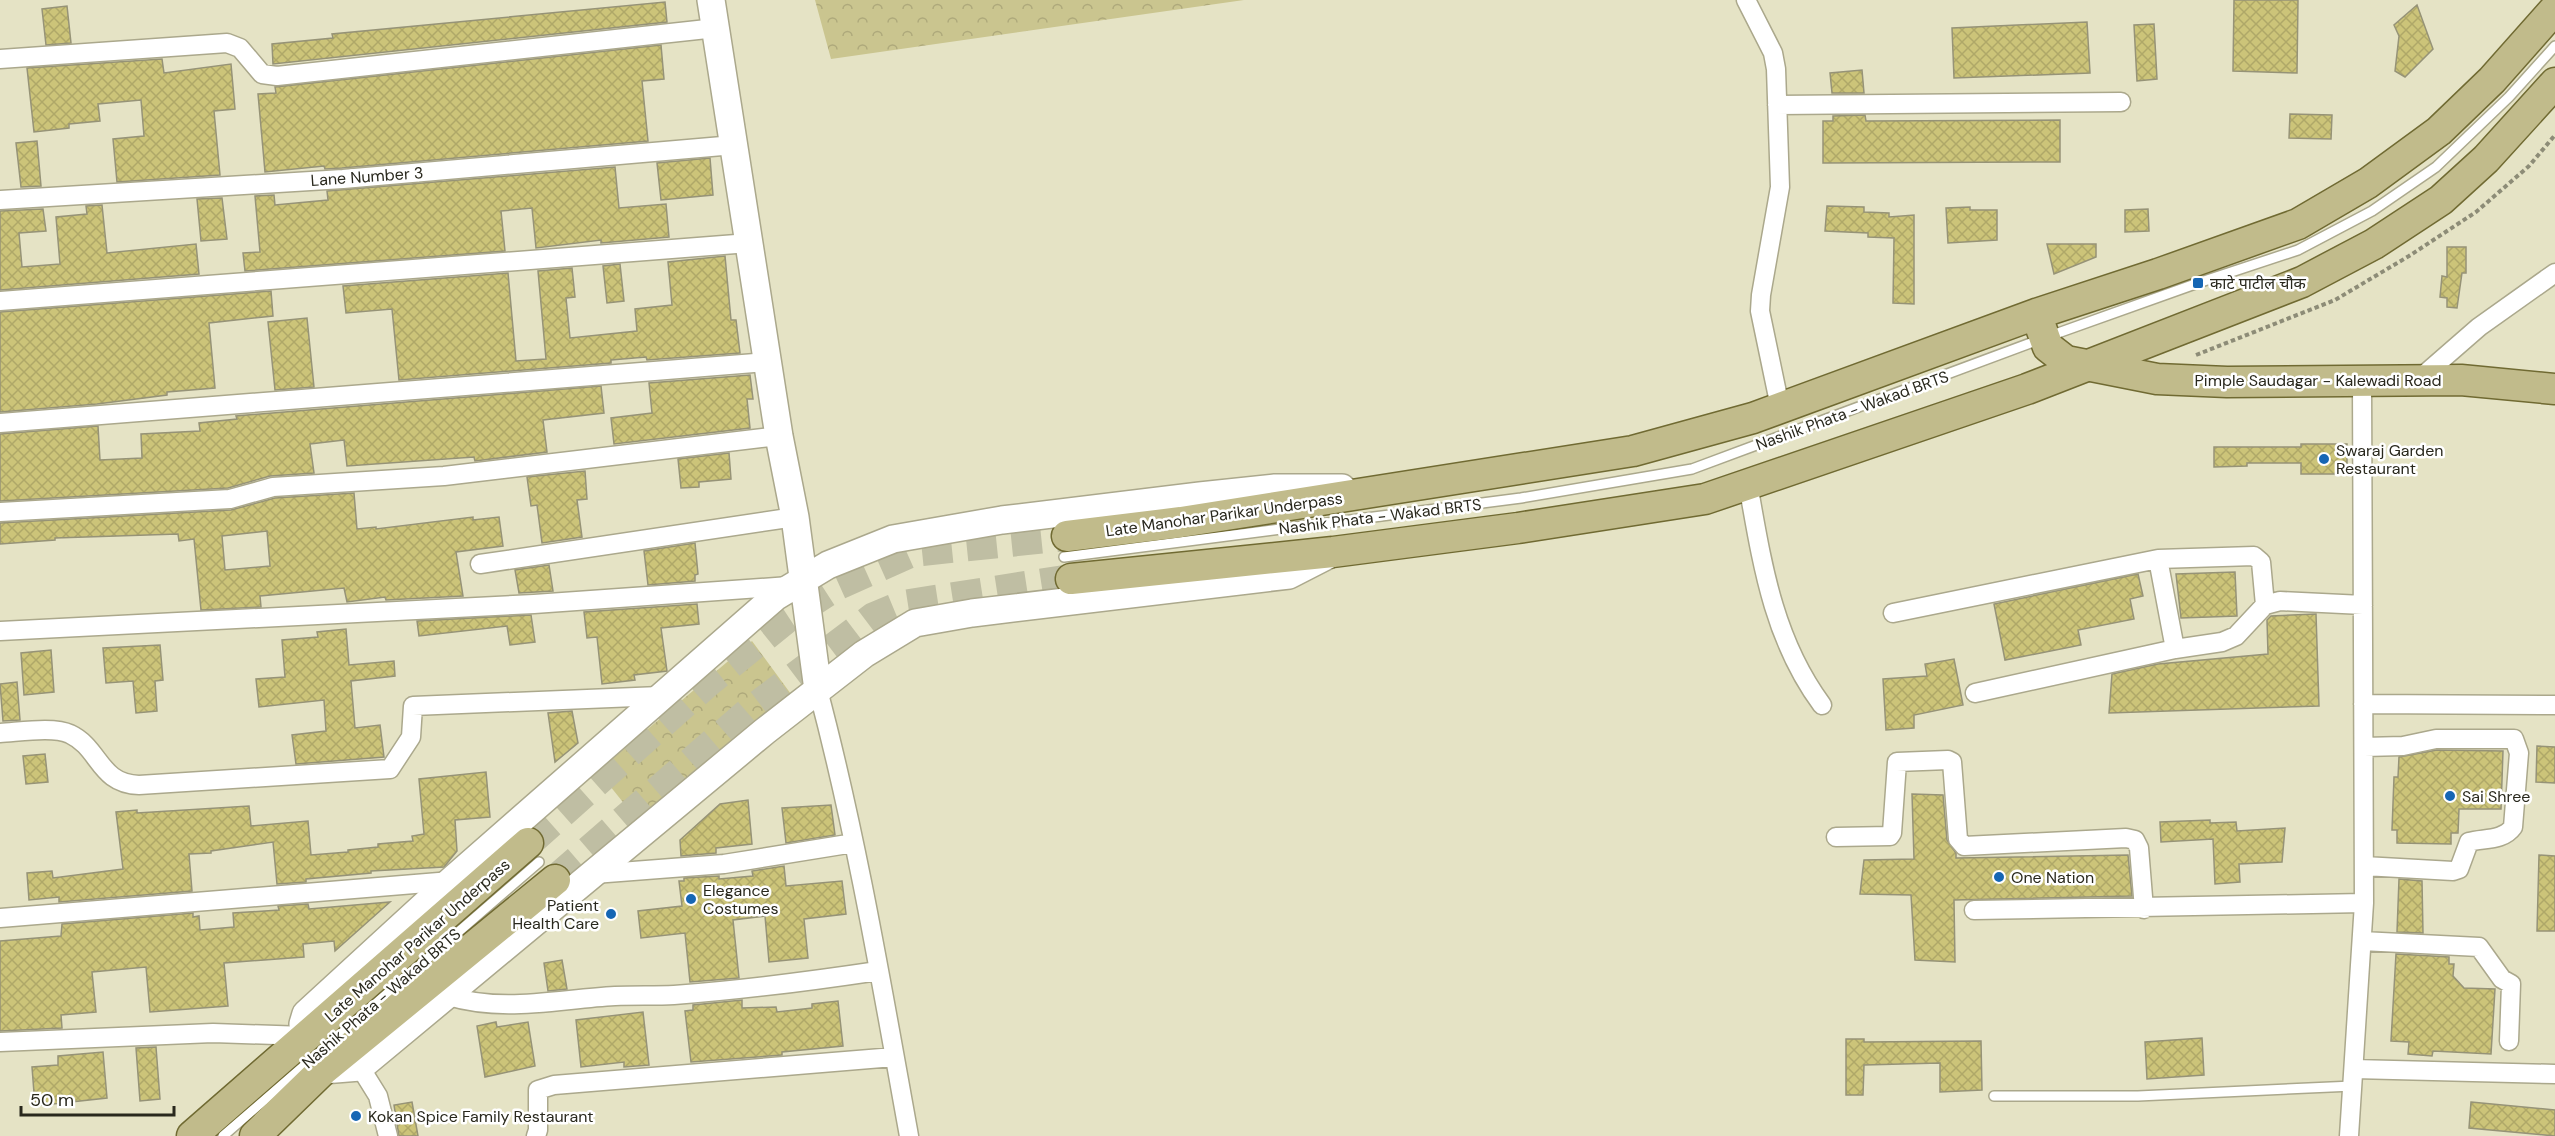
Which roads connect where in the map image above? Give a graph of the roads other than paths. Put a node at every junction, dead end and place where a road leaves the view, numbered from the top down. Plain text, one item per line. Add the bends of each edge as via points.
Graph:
1 (711, 0) edge
2 (1746, 0) edge
3 (2555, 9) edge
4 (716, 28) junction
5 (2555, 46) edge
6 (0, 59) edge
7 (2555, 83) edge
8 (2121, 102) dead end
9 (1778, 105) junction
10 (734, 145) junction
11 (0, 200) edge
12 (749, 243) junction
13 (2555, 273) edge
14 (0, 301) edge
15 (2040, 326) junction
16 (767, 362) junction
17 (2083, 365) junction
18 (2417, 381) junction
19 (2362, 382) junction
20 (2555, 389) edge
21 (1780, 407) junction
22 (0, 423) edge
23 (779, 436) junction
24 (1748, 484) junction
25 (1381, 490) junction
26 (0, 512) edge
27 (795, 517) junction
28 (1334, 552) junction
29 (1067, 557) junction
30 (2158, 559) junction
31 (480, 564) dead end
32 (798, 583) junction
33 (2265, 605) junction
34 (2363, 605) junction
35 (1893, 613) dead end
36 (0, 631) edge
37 (2175, 649) junction
38 (818, 690) junction
39 (1975, 693) dead end
40 (660, 696) junction
41 (2363, 704) junction
42 (1821, 705) dead end
43 (2555, 705) edge
44 (0, 733) edge
45 (2364, 747) junction
46 (1836, 837) dead end
47 (854, 843) junction
48 (541, 862) junction
49 (2364, 866) junction
50 (590, 874) junction
51 (451, 881) junction
52 (2364, 903) junction
53 (2144, 909) junction
54 (1974, 910) dead end
55 (0, 918) edge
56 (2362, 941) junction
57 (878, 971) junction
58 (448, 996) junction
59 (306, 1036) junction
60 (2509, 1041) dead end
61 (0, 1042) edge
62 (894, 1057) junction
63 (360, 1067) junction
64 (323, 1070) junction
65 (2555, 1074) edge
66 (2353, 1078) junction
67 (1994, 1096) dead end
68 (192, 1136) edge
69 (223, 1136) edge
70 (255, 1136) edge
71 (388, 1136) edge
72 (536, 1136) edge
73 (909, 1136) edge
74 (2349, 1136) edge

1 - 4 main road
2 - 9 street via 1773,53
3 - 15 main road, Late Manohar Parikar Underpass via 2492,80 2439,131 2368,183 2298,224 2158,274
4 - 6 street via 277,76 262,74 240,48 227,43
4 - 10 main road
5 - 15 lane, Nashik Phata - Wakad BRTS via 2509,98 2436,167 2372,211 2298,250 2198,283
7 - 17 main road via 2486,159 2441,200 2374,244 2302,282
8 - 9 street
9 - 21 street via 1780,186 1760,311
10 - 11 street, Lane Number 3 via 343,179
10 - 12 main road
12 - 14 street
12 - 16 main road
13 - 18 street via 2479,327
15 - 17 main road, Pimple Saudagar - Kalewadi Road via 2048,347 2066,361
15 - 21 main road, Late Manohar Parikar Underpass
15 - 29 lane, Nashik Phata - Wakad BRTS via 1692,469 1521,498
16 - 22 street
16 - 23 main road
17 - 19 main road, Pimple Saudagar - Kalewadi Road via 2157,379
17 - 24 main road via 2027,389
18 - 19 main road, Pimple Saudagar - Kalewadi Road
18 - 20 main road, Pimple Saudagar - Kalewadi Road via 2461,380
19 - 34 street
21 - 25 main road, Late Manohar Parikar Underpass via 1633,451
23 - 26 street via 444,476 273,487 230,499
23 - 27 main road
24 - 28 main road via 1705,499
24 - 42 street via 1772,603 1792,659
25 - 29 main road, Late Manohar Parikar Underpass via 1181,522
25 - 32 main road via 1275,489 1002,520 893,539 828,565
27 - 31 street
27 - 32 main road
28 - 29 main road
28 - 38 main road via 1289,575 915,623 864,654
30 - 33 street via 2254,556 2261,562
30 - 35 street
30 - 37 street
32 - 36 street via 534,604
32 - 38 main road
32 - 40 main road via 775,597
33 - 34 street via 2280,601
33 - 37 street via 2236,636
34 - 41 street
37 - 39 street
38 - 47 street
38 - 50 main road
40 - 44 street via 413,706 411,737 390,769 139,785 115,780 71,734 60,730
40 - 51 main road
41 - 43 street
41 - 45 street
45 - 49 street
45 - 49 street via 2403,746 2436,739 2514,739 2519,753 2513,826 2508,833 2469,842 2453,872
46 - 53 street via 1890,836 1897,762 1948,760 1952,762 1958,838 1964,846 2135,840
47 - 50 street via 724,864
47 - 57 street
48 - 59 main road, Late Manohar Parikar Underpass
48 - 64 main road
48 - 69 lane, Nashik Phata - Wakad BRTS
49 - 52 street
50 - 58 main road
51 - 55 street
51 - 59 main road via 306,1014
52 - 53 street
52 - 56 street
53 - 54 street
56 - 60 street via 2479,947 2502,979 2511,984
56 - 66 street
57 - 58 street via 765,987 517,1006 468,1002
57 - 62 street
58 - 63 main road
59 - 61 street via 213,1033
59 - 68 main road, Late Manohar Parikar Underpass
62 - 72 street via 554,1085 538,1090
62 - 73 street
63 - 64 main road
63 - 71 street via 378,1096
64 - 70 main road
65 - 66 street
66 - 67 lane via 2138,1096
66 - 74 street

